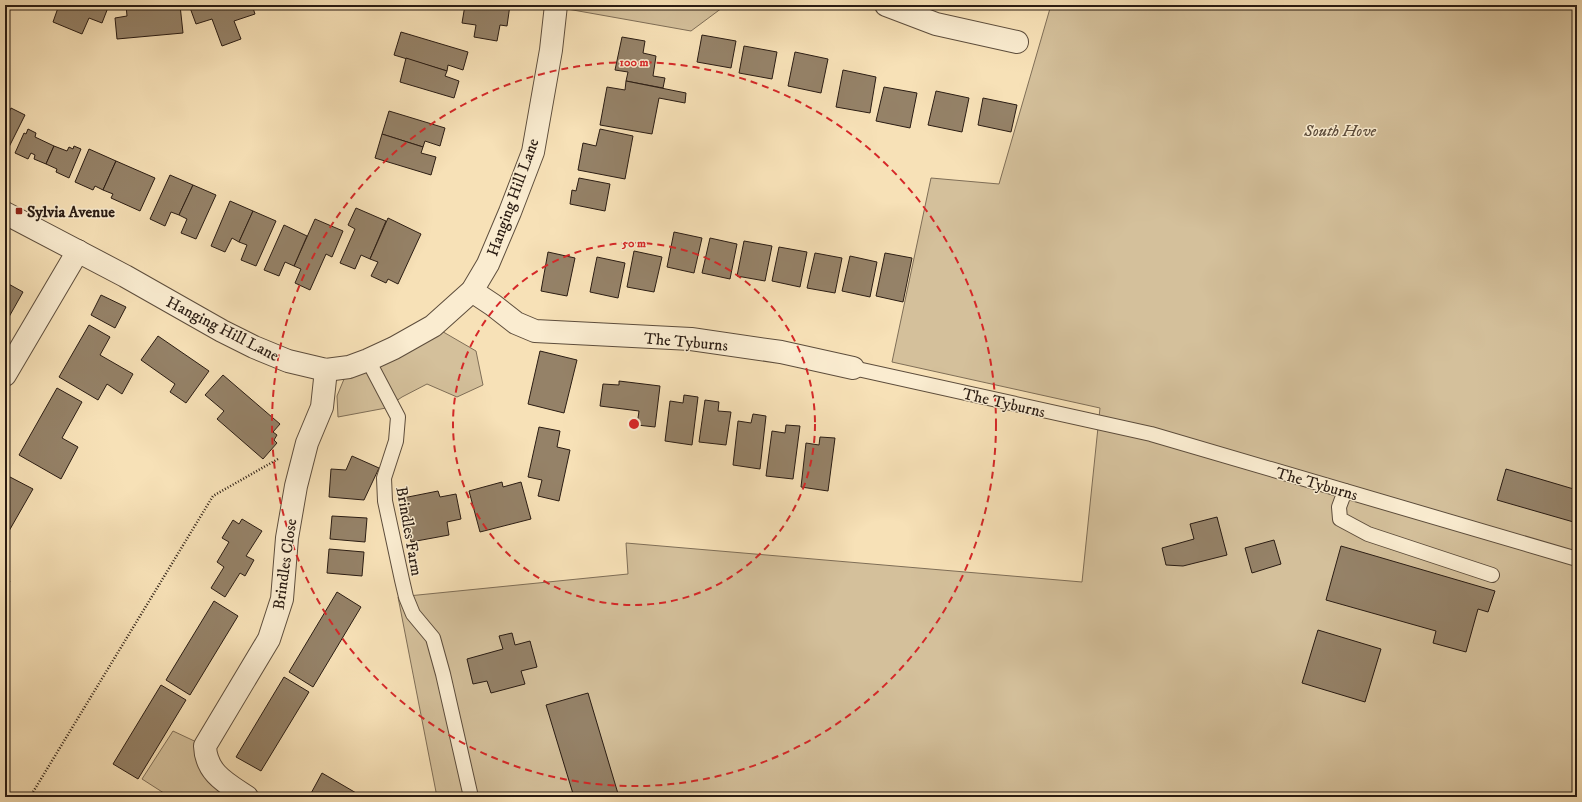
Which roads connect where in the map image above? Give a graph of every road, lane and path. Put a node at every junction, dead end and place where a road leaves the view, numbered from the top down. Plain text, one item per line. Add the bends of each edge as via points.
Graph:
1 (556, 5) edge
2 (886, 5) edge
3 (1017, 42) dead end
4 (5, 213) edge
5 (78, 251) junction
6 (472, 291) junction
7 (368, 360) junction
8 (853, 368) joint
9 (326, 370) junction
10 (5, 375) edge
11 (307, 444) junction
12 (1345, 491) junction
13 (1577, 560) edge
14 (1492, 575) dead end
15 (30, 797) edge
16 (247, 797) edge
17 (471, 797) edge

1 - 6 street, Hanging Hill Lane via 552,50 533,152 488,264
2 - 3 street via 936,24
4 - 5 street, Hanging Hill Lane
5 - 9 street, Hanging Hill Lane via 254,347 288,361
5 - 10 street
6 - 7 street, Hanging Hill Lane via 433,326
6 - 8 street, The Tyburns via 516,323 535,331 690,339 781,352
7 - 9 street, Hanging Hill Lane via 349,367
7 - 17 lane, Brindles Farm via 398,416 396,442 384,478 385,501 406,597 413,614 433,638
8 - 12 lane, The Tyburns via 1151,434
9 - 11 street, Brindles Close via 322,406
11 - 15 path via 213,496
11 - 16 street, Brindles Close via 296,486 287,538 282,600 269,639 205,746 205,757 216,775
12 - 13 lane, The Tyburns
12 - 14 lane via 1339,507 1340,519 1368,534

